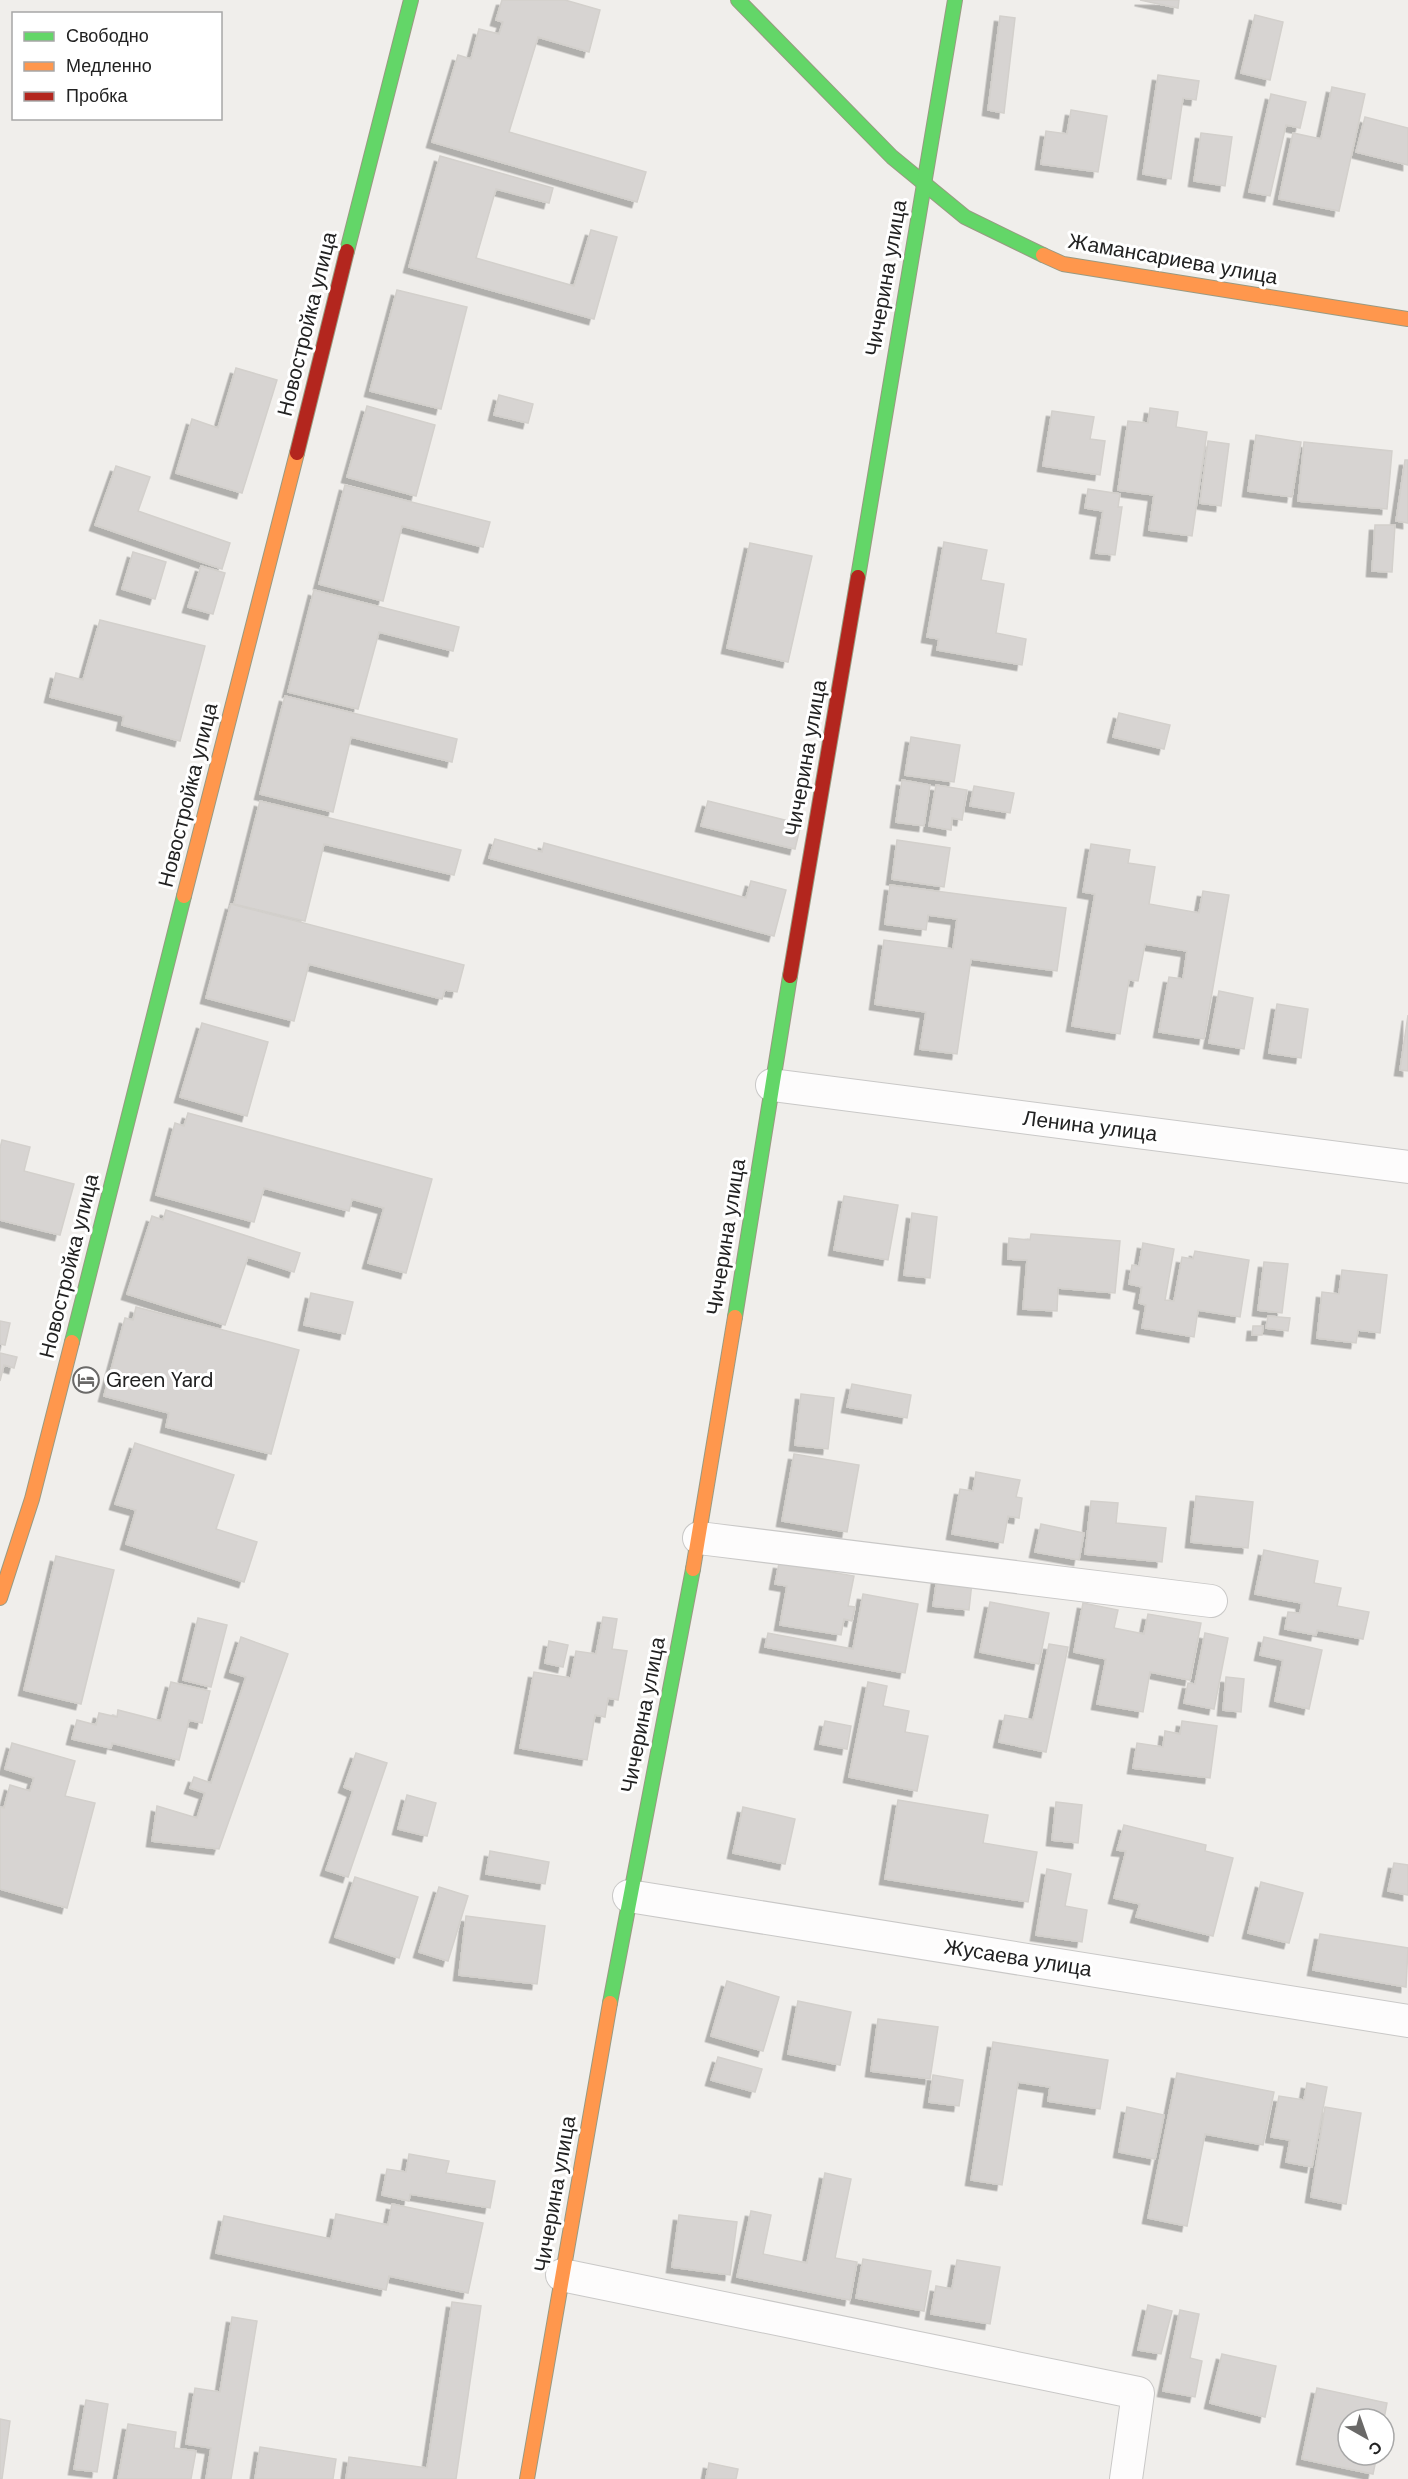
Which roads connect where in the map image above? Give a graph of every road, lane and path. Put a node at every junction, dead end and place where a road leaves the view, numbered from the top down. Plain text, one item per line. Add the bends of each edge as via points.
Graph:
1 (411, 0) edge
2 (738, 0) edge
3 (955, 0) edge
4 (924, 183) junction
5 (1408, 319) edge
6 (772, 1085) junction
7 (1408, 1167) edge
8 (699, 1538) junction
9 (0, 1598) edge
10 (1211, 1601) dead end
11 (629, 1896) junction
12 (1408, 2021) edge
13 (562, 2275) junction
14 (527, 2479) edge
15 (1126, 2479) edge

1 - 9 street, Новостройка улица via 35,1488
2 - 4 street, Жамансариева улица via 892,157
3 - 4 street, Чичерина улица
4 - 5 street, Жамансариева улица via 965,217 1063,264
4 - 6 street, Чичерина улица
6 - 7 street, Ленина улица
6 - 8 street, Чичерина улица
8 - 10 street
8 - 11 street, Чичерина улица
11 - 12 street, Жусаева улица
11 - 13 street, Чичерина улица
13 - 14 street, Чичерина улица
13 - 15 street via 1138,2393

